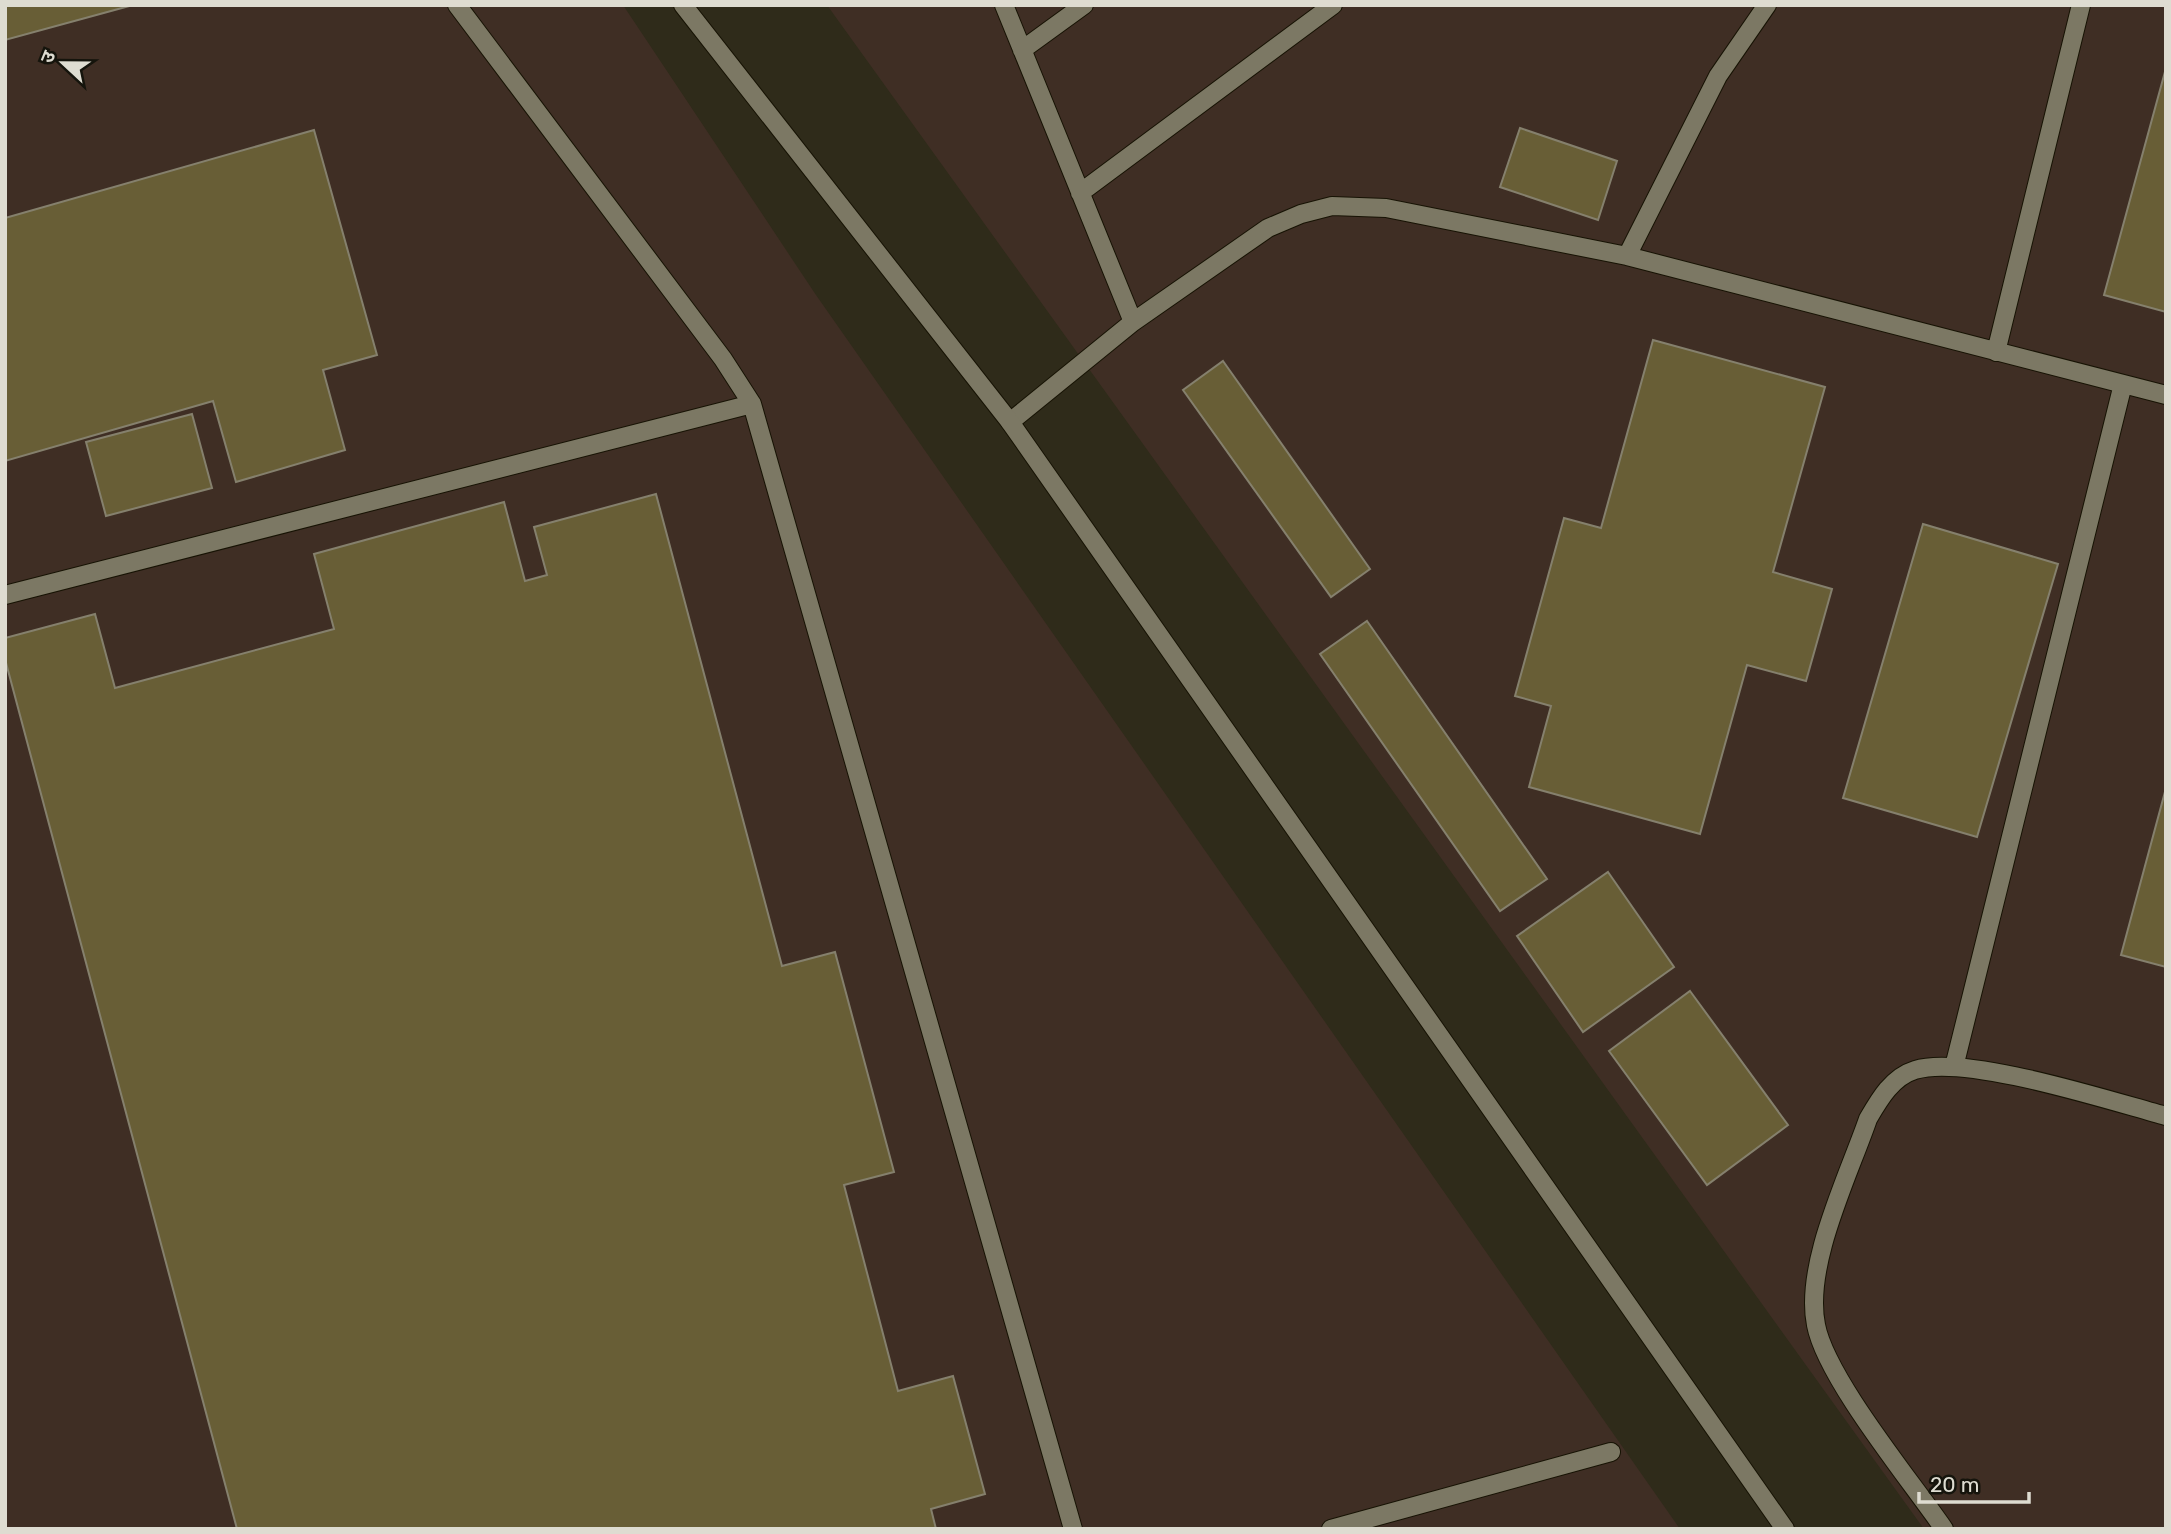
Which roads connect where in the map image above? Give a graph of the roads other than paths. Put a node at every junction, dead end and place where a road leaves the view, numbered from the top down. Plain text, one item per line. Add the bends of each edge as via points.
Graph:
1 (457, 5) edge
2 (683, 5) edge
3 (1004, 5) edge
4 (1084, 5) edge
5 (1333, 5) edge
6 (1767, 5) edge
7 (2081, 5) edge
8 (1022, 50) junction
9 (1080, 192) junction
10 (1627, 256) junction
11 (1133, 321) junction
12 (1996, 352) junction
13 (2123, 384) junction
14 (2166, 395) edge
15 (751, 404) junction
16 (1010, 422) junction
17 (5, 596) edge
18 (1954, 1067) junction
19 (2166, 1116) edge
20 (1611, 1452) dead end
21 (1073, 1529) edge
22 (1331, 1529) edge
23 (1785, 1529) edge
24 (1944, 1529) edge

1 - 15 main road via 723,359
2 - 16 main road
3 - 8 main road
4 - 8 main road
5 - 9 main road
6 - 10 main road via 1718,76
7 - 12 main road
8 - 9 main road
9 - 11 main road
10 - 11 main road via 1386,208 1332,206 1268,228
10 - 12 main road
11 - 16 main road
12 - 13 main road
13 - 14 main road
13 - 18 main road
15 - 17 main road
15 - 21 main road
16 - 23 main road
18 - 19 main road via 2065,1088
18 - 24 main road via 1916,1070 1891,1085 1879,1100 1868,1119 1822,1250 1814,1298 1816,1326 1831,1361
20 - 22 main road

